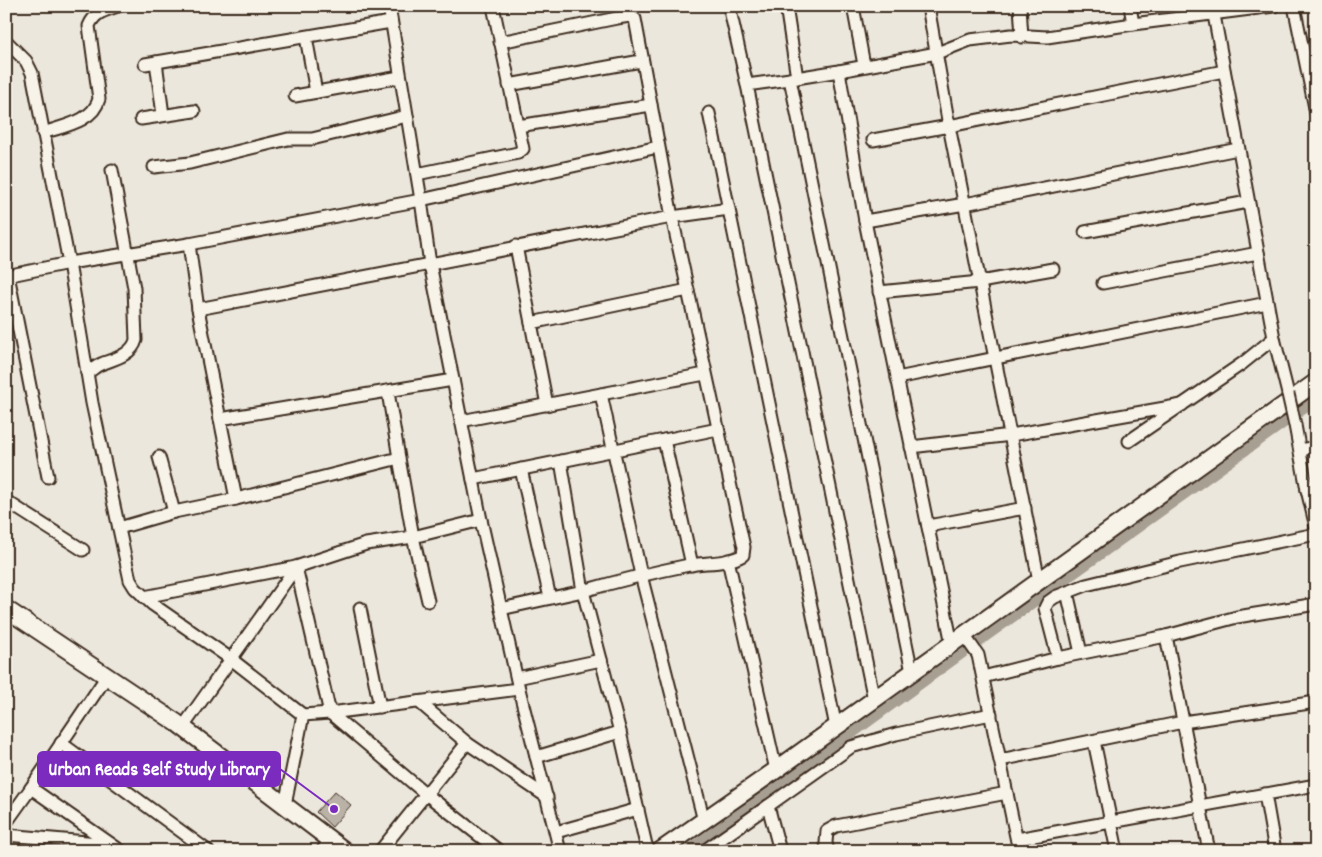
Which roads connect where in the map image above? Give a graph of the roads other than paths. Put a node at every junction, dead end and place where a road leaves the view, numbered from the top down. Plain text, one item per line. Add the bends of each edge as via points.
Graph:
1 (118, 6) edge
2 (389, 6) edge
3 (493, 6) edge
4 (729, 6) edge
5 (786, 6) edge
6 (853, 6) edge
7 (928, 6) edge
8 (1020, 6) edge
9 (1130, 6) edge
10 (1274, 6) edge
11 (1294, 6) edge
12 (1214, 15) junction
13 (391, 22) junction
14 (1133, 24) junction
15 (1022, 36) junction
16 (306, 37) junction
17 (6, 41) edge
18 (500, 42) junction
19 (937, 53) junction
20 (642, 61) junction
21 (864, 66) junction
22 (839, 71) junction
23 (1224, 71) junction
24 (400, 77) junction
25 (794, 79) junction
26 (509, 85) junction
27 (747, 85) junction
28 (316, 92) junction
29 (294, 96) dead end
30 (652, 105) junction
31 (194, 111) dead end
32 (709, 113) dead end
33 (1316, 113) edge
34 (163, 115) junction
35 (407, 116) junction
36 (141, 119) dead end
37 (518, 126) junction
38 (949, 126) junction
39 (44, 134) junction
40 (873, 140) dead end
41 (658, 147) junction
42 (1238, 148) junction
43 (154, 167) dead end
44 (112, 170) dead end
45 (417, 174) junction
46 (421, 200) junction
47 (1248, 202) junction
48 (965, 204) junction
49 (729, 209) junction
50 (672, 217) junction
51 (865, 221) junction
52 (1085, 232) dead end
53 (190, 244) junction
54 (516, 246) junction
55 (1258, 253) junction
56 (127, 254) junction
57 (69, 263) junction
58 (430, 264) junction
59 (1053, 269) dead end
60 (7, 276) edge
61 (980, 282) junction
62 (1103, 283) dead end
63 (688, 290) junction
64 (879, 292) junction
65 (1267, 303) junction
66 (198, 309) junction
67 (531, 323) junction
68 (1274, 338) junction
69 (996, 358) junction
70 (88, 373) junction
71 (705, 374) junction
72 (897, 378) junction
73 (453, 380) junction
74 (1316, 382) edge
75 (388, 392) junction
76 (600, 394) junction
77 (547, 404) junction
78 (1182, 405) junction
79 (220, 419) junction
80 (461, 421) junction
81 (718, 429) junction
82 (1011, 435) junction
83 (664, 440) junction
84 (1129, 441) dead end
85 (911, 447) junction
86 (1316, 447) edge
87 (613, 450) junction
88 (1300, 450) junction
89 (159, 457) dead end
90 (398, 458) junction
91 (561, 461) junction
92 (521, 469) junction
93 (48, 477) dead end
94 (473, 479) junction
95 (1311, 490) edge
96 (236, 499) junction
97 (6, 501) edge
98 (1025, 508) junction
99 (174, 512) junction
100 (481, 520) junction
101 (928, 526) junction
102 (1316, 527) edge
103 (119, 528) junction
104 (1316, 534) edge
105 (413, 537) junction
106 (83, 550) dead end
107 (728, 560) junction
108 (692, 565) junction
109 (296, 566) junction
110 (641, 575) junction
111 (1039, 581) junction
112 (583, 591) junction
113 (1067, 592) junction
114 (144, 597) junction
115 (550, 598) junction
116 (428, 601) dead end
117 (1316, 604) edge
118 (360, 608) dead end
119 (6, 609) edge
120 (501, 609) junction
121 (1166, 636) junction
122 (962, 640) junction
123 (1081, 653) junction
124 (1058, 658) junction
125 (231, 659) junction
126 (601, 660) junction
127 (912, 672) junction
128 (106, 676) junction
129 (983, 677) junction
130 (518, 683) junction
131 (874, 700) junction
132 (419, 702) junction
133 (1316, 702) edge
134 (380, 707) junction
135 (330, 713) junction
136 (991, 714) junction
137 (303, 715) junction
138 (1183, 722) junction
139 (183, 727) junction
140 (836, 727) junction
141 (620, 732) junction
142 (1094, 741) junction
143 (61, 743) junction
144 (467, 743) junction
145 (536, 756) junction
146 (1000, 760) junction
147 (776, 770) junction
148 (1316, 785) edge
149 (30, 788) junction
150 (1007, 793) junction
151 (426, 794) junction
152 (1265, 794) junction
153 (547, 797) junction
154 (285, 805) junction
155 (1200, 805) junction
156 (768, 806) junction
157 (638, 809) junction
158 (704, 821) junction
159 (1112, 822) junction
160 (6, 823) edge
161 (556, 832) junction
162 (6, 835) edge
163 (326, 845) edge
164 (1018, 845) edge
165 (116, 847) edge
166 (779, 850) edge
167 (208, 851) edge
168 (345, 851) edge
169 (380, 851) edge
170 (499, 851) edge
171 (560, 851) edge
172 (650, 851) edge
173 (660, 851) edge
174 (704, 851) edge
175 (828, 851) edge
176 (1117, 851) edge
177 (1209, 851) edge
178 (1275, 851) edge

1 - 39 street via 99,13 89,26 99,99 97,106 82,120
2 - 13 street
3 - 18 street
4 - 27 street
5 - 25 street
6 - 21 street
7 - 19 street
8 - 15 street
9 - 14 street
10 - 12 street
11 - 33 street
12 - 14 street
12 - 23 street
13 - 16 street
13 - 24 street
14 - 15 street via 1047,37
15 - 19 street via 970,40
16 - 28 street
16 - 34 street via 151,63
17 - 39 street via 30,66
18 - 20 street via 630,16 636,22
18 - 26 street
19 - 21 street
19 - 38 street
20 - 26 street
20 - 30 street
21 - 22 street
22 - 25 street
22 - 51 street
23 - 38 street
23 - 42 street
24 - 28 street
24 - 35 street
25 - 27 street
25 - 127 street
26 - 37 street
27 - 131 street
28 - 29 street
30 - 37 street
30 - 41 street
31 - 34 street
32 - 49 street
34 - 36 street
35 - 43 street via 312,138 288,139 190,163
35 - 45 street
37 - 45 street via 521,152
38 - 40 street
38 - 48 street
39 - 57 street
41 - 46 street
41 - 50 street
42 - 47 street
42 - 48 street
44 - 56 street
45 - 46 street
46 - 53 street
46 - 58 street
47 - 52 street
47 - 55 street
48 - 51 street
48 - 61 street
49 - 50 street
49 - 140 street
50 - 54 street
50 - 63 street
51 - 64 street
53 - 56 street
53 - 66 street
54 - 58 street
54 - 67 street
55 - 62 street
55 - 65 street
56 - 57 street
56 - 70 street via 135,295 136,342 118,358
57 - 60 street
57 - 70 street
58 - 66 street
58 - 73 street
59 - 61 street
60 - 93 street
61 - 64 street
61 - 69 street
63 - 67 street
63 - 71 street
64 - 72 street
65 - 68 street
65 - 69 street
66 - 79 street
67 - 77 street
68 - 78 street
68 - 88 street, bridge
69 - 72 street
69 - 82 street
70 - 103 street
71 - 76 street
71 - 81 street
72 - 85 street
73 - 75 street
73 - 80 street
74 - 111 street
75 - 79 street
75 - 90 street
76 - 77 street
76 - 87 street
77 - 80 street
78 - 82 street
78 - 84 street
79 - 96 street
80 - 94 street
81 - 83 street
81 - 107 street via 744,547 743,555
82 - 85 street
82 - 98 street
83 - 87 street
83 - 108 street
85 - 101 street
86 - 88 street
87 - 91 street
87 - 110 street
88 - 95 street
89 - 99 street
90 - 96 street
90 - 105 street
91 - 92 street
91 - 112 street
92 - 94 street
92 - 115 street
94 - 100 street
95 - 102 street
96 - 99 street
97 - 106 street
98 - 101 street
98 - 111 street
99 - 103 street
100 - 105 street
100 - 120 street
101 - 122 street
103 - 114 street via 130,580
104 - 113 street via 1180,562
105 - 109 street via 366,544
105 - 116 street
107 - 108 street
107 - 147 street
108 - 110 street
109 - 114 street
109 - 125 street
109 - 135 street
110 - 112 street
110 - 158 street
111 - 122 street
112 - 115 street
112 - 126 street
113 - 123 street
113 - 124 street via 1048,602 1044,608
114 - 125 street
115 - 120 street
117 - 121 street via 1237,617
118 - 134 street
119 - 128 street
120 - 130 street
121 - 123 street
121 - 138 street
122 - 127 street
122 - 129 street via 978,655
123 - 124 street
124 - 129 street
125 - 137 street
125 - 139 street
126 - 130 street
126 - 141 street
127 - 131 street
128 - 139 street
128 - 143 street
129 - 136 street
130 - 132 street
130 - 145 street
131 - 140 street
132 - 134 street
132 - 144 street
133 - 138 street
134 - 135 street
135 - 137 street
135 - 151 street
136 - 146 street
136 - 156 street via 851,747
137 - 154 street
138 - 142 street
138 - 155 street
139 - 154 street
140 - 147 street
141 - 145 street
141 - 157 street
142 - 146 street
142 - 159 street
143 - 149 street
143 - 167 street
144 - 151 street
144 - 153 street
145 - 153 street
146 - 150 street
147 - 158 street
148 - 152 street
149 - 160 street
149 - 165 street
150 - 164 street
150 - 175 street via 836,826 827,831
151 - 169 street
151 - 170 street
152 - 155 street
152 - 178 street
153 - 161 street
154 - 163 street
155 - 159 street
155 - 177 street
156 - 166 street
156 - 174 street
157 - 161 street
157 - 172 street
158 - 173 street
159 - 164 street
159 - 176 street
161 - 171 street
162 - 165 street
163 - 168 street

